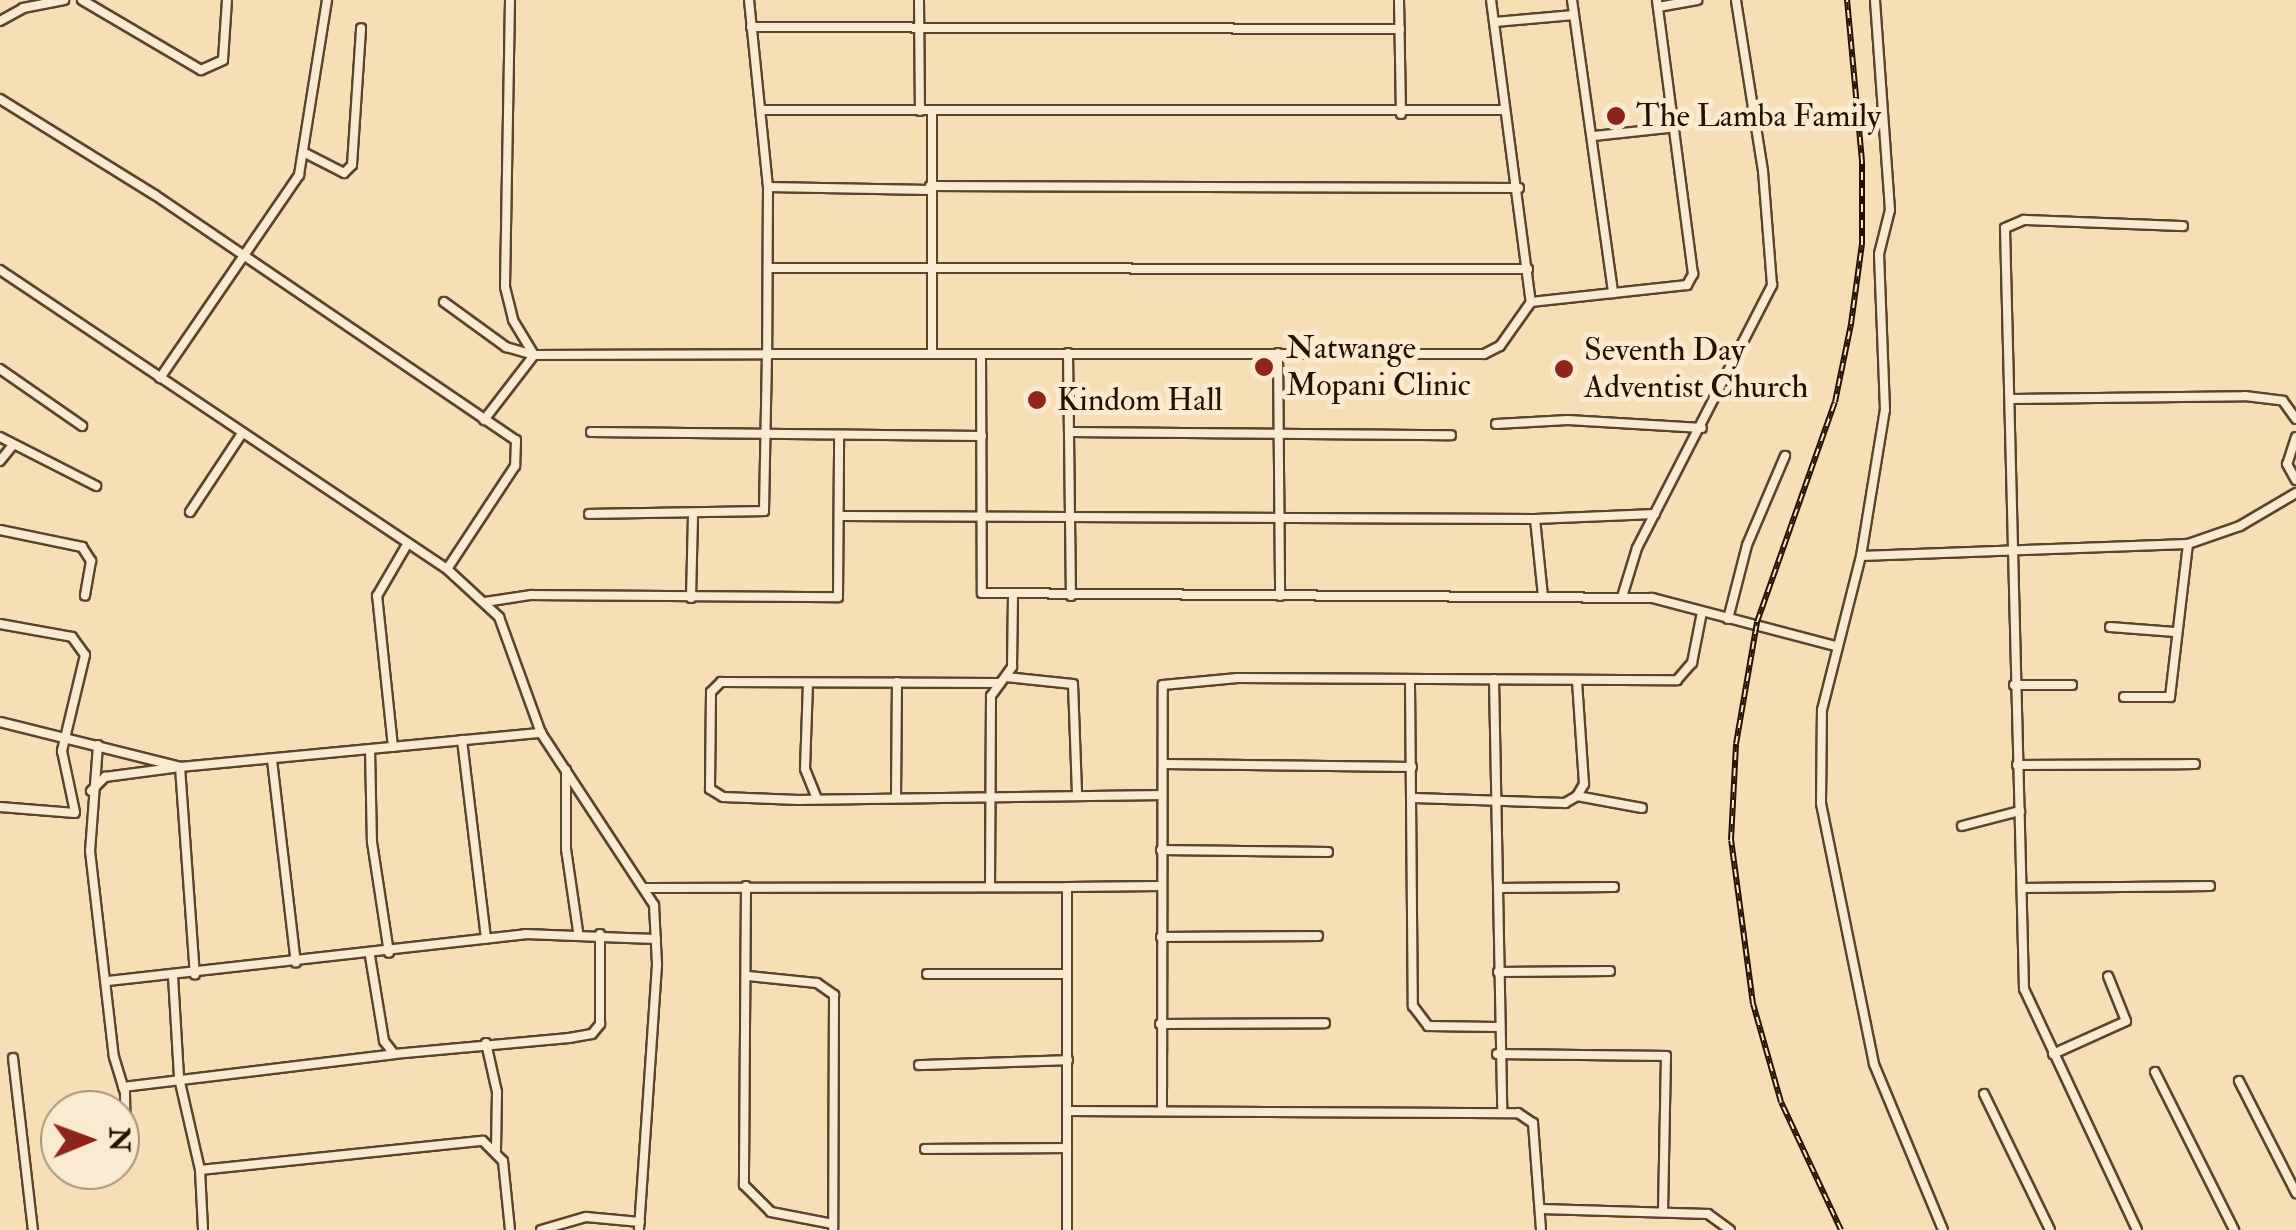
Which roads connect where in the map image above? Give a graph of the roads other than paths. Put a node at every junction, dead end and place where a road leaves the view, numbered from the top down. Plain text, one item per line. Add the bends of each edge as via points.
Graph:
1 (64, 0) edge
2 (82, 0) edge
3 (227, 0) edge
4 (327, 0) edge
5 (510, 0) edge
6 (749, 0) edge
7 (919, 0) edge
8 (1399, 0) edge
9 (1491, 0) edge
10 (1572, 0) edge
11 (1698, 0) edge
12 (1736, 0) edge
13 (1875, 0) edge
14 (1657, 4) edge
15 (1574, 15) junction
16 (0, 21) edge
17 (1495, 22) junction
18 (752, 27) junction
19 (361, 28) dead end
20 (919, 28) junction
21 (1400, 28) junction
22 (0, 100) edge
23 (761, 110) junction
24 (1506, 110) junction
25 (920, 111) junction
26 (932, 112) junction
27 (1401, 114) junction
28 (1669, 128) junction
29 (1593, 136) junction
30 (305, 154) junction
31 (768, 188) junction
32 (930, 188) junction
33 (1519, 188) junction
34 (2183, 226) dead end
35 (244, 255) junction
36 (768, 268) junction
37 (1528, 269) junction
38 (0, 270) edge
39 (933, 270) junction
40 (1613, 293) junction
41 (444, 302) dead end
42 (1531, 302) junction
43 (1068, 353) junction
44 (1278, 353) junction
45 (766, 354) junction
46 (932, 354) junction
47 (981, 354) junction
48 (534, 355) junction
49 (0, 369) edge
50 (160, 378) junction
51 (2012, 399) junction
52 (2296, 419) edge
53 (484, 420) junction
54 (1496, 424) dead end
55 (82, 426) dead end
56 (1702, 428) junction
57 (591, 432) dead end
58 (1070, 432) junction
59 (766, 434) junction
60 (1278, 434) junction
61 (241, 435) junction
62 (839, 436) junction
63 (982, 436) junction
64 (1451, 436) dead end
65 (0, 437) edge
66 (2296, 437) edge
67 (12, 446) junction
68 (1785, 456) dead end
69 (0, 461) edge
70 (2296, 480) edge
71 (96, 486) dead end
72 (2296, 493) edge
73 (190, 512) dead end
74 (589, 514) dead end
75 (980, 514) junction
76 (1655, 514) junction
77 (1070, 515) junction
78 (1278, 515) junction
79 (843, 516) junction
80 (693, 517) junction
81 (1535, 519) junction
82 (0, 530) edge
83 (408, 543) junction
84 (2188, 544) junction
85 (2018, 549) junction
86 (1861, 556) junction
87 (447, 569) junction
88 (85, 594) dead end
89 (1070, 596) junction
90 (1280, 596) junction
91 (1542, 597) junction
92 (1622, 597) junction
93 (692, 598) junction
94 (1013, 598) junction
95 (485, 602) junction
96 (1702, 612) junction
97 (1728, 619) junction
98 (0, 624) edge
99 (2110, 627) dead end
100 (2175, 632) junction
101 (1836, 646) junction
102 (1494, 679) junction
103 (1003, 680) junction
104 (1578, 680) junction
105 (897, 682) junction
106 (808, 683) junction
107 (1410, 684) junction
108 (2014, 685) junction
109 (2072, 685) dead end
110 (2124, 697) dead end
111 (0, 722) edge
112 (541, 733) junction
113 (64, 740) junction
114 (462, 740) junction
115 (98, 745) junction
116 (394, 747) junction
117 (370, 750) junction
118 (272, 760) junction
119 (1164, 764) junction
120 (2195, 764) dead end
121 (2017, 765) junction
122 (180, 767) junction
123 (1412, 767) junction
124 (566, 770) junction
125 (90, 791) junction
126 (1077, 794) junction
127 (1160, 794) junction
128 (896, 796) junction
129 (1577, 796) junction
130 (990, 797) junction
131 (1414, 798) junction
132 (817, 799) junction
133 (1495, 800) junction
134 (0, 808) edge
135 (1642, 808) dead end
136 (2020, 811) junction
137 (75, 812) junction
138 (88, 814) junction
139 (1962, 826) dead end
140 (1162, 850) junction
141 (1328, 852) dead end
142 (746, 886) junction
143 (990, 886) junction
144 (1160, 886) junction
145 (2210, 886) dead end
146 (1067, 887) junction
147 (1614, 887) dead end
148 (646, 888) junction
149 (1498, 888) junction
150 (2022, 888) junction
151 (578, 932) junction
152 (600, 934) junction
153 (1161, 936) junction
154 (1318, 936) dead end
155 (486, 939) junction
156 (656, 939) junction
157 (389, 953) junction
158 (370, 956) junction
159 (296, 963) junction
160 (1610, 971) dead end
161 (1498, 972) junction
162 (195, 974) junction
163 (927, 974) dead end
164 (1067, 974) junction
165 (174, 976) junction
166 (748, 976) junction
167 (2108, 976) dead end
168 (108, 981) junction
169 (1325, 1022) dead end
170 (1160, 1024) junction
171 (1497, 1028) junction
172 (486, 1042) junction
173 (394, 1054) junction
174 (1497, 1054) junction
175 (2053, 1054) junction
176 (12, 1058) dead end
177 (1068, 1060) junction
178 (919, 1065) dead end
179 (2155, 1072) dead end
180 (179, 1078) junction
181 (2239, 1081) dead end
182 (123, 1087) junction
183 (123, 1090) edge
184 (1984, 1094) dead end
185 (1502, 1109) junction
186 (1162, 1110) junction
187 (1067, 1111) junction
188 (1067, 1148) junction
189 (496, 1150) junction
190 (925, 1150) dead end
191 (200, 1170) junction
192 (2296, 1193) edge
193 (1541, 1209) junction
194 (1662, 1211) junction
195 (203, 1226) edge
196 (640, 1226) edge
197 (833, 1227) edge
198 (33, 1230) edge
199 (212, 1230) edge
200 (510, 1230) edge
201 (541, 1230) edge
202 (1067, 1230) edge
203 (1540, 1230) edge
204 (1730, 1230) edge
205 (1943, 1230) edge
206 (2050, 1230) edge
207 (2137, 1230) edge
208 (2234, 1230) edge

1 - 16 street via 23,8
2 - 3 street via 201,70 222,60
4 - 30 street
5 - 48 street via 505,287 513,320
6 - 18 street
7 - 20 street
8 - 21 street
9 - 17 street
10 - 15 street
11 - 14 street
12 - 56 street via 1764,171 1772,285
13 - 86 street via 1890,210 1878,254 1886,410
14 - 28 street
15 - 17 street
15 - 29 street
17 - 24 street
18 - 20 street
18 - 23 street
19 - 30 street via 352,166 344,173
20 - 21 street
20 - 25 street
21 - 27 street
22 - 35 street
23 - 25 street
23 - 31 street
24 - 27 street
24 - 33 street
25 - 26 street
26 - 27 street
26 - 32 street
28 - 29 street
28 - 40 street via 1692,281
29 - 40 street
30 - 35 street via 289,194
31 - 32 street
31 - 36 street
32 - 33 street
32 - 39 street
33 - 37 street
34 - 51 street via 2024,220 2004,228
35 - 50 street
35 - 53 street
36 - 39 street
36 - 45 street
37 - 39 street
37 - 42 street
38 - 50 street
39 - 46 street
40 - 42 street
41 - 48 street via 506,347
42 - 44 street via 1500,346 1484,354
43 - 44 street
43 - 47 street
43 - 58 street
44 - 60 street
45 - 46 street
45 - 48 street
45 - 59 street
46 - 47 street
47 - 63 street
48 - 53 street
49 - 55 street
50 - 61 street
51 - 52 street via 2245,396 2283,401
51 - 85 street
53 - 87 street via 516,440 519,457
54 - 56 street via 1568,420
56 - 76 street
57 - 59 street
58 - 60 street
58 - 77 street
59 - 62 street
59 - 80 street via 764,511
60 - 64 street
60 - 78 street
61 - 73 street
61 - 83 street
62 - 63 street
62 - 79 street
63 - 75 street
65 - 67 street
66 - 70 street via 2287,464
67 - 69 street
67 - 71 street
68 - 97 street via 1747,545
72 - 84 street via 2240,526
74 - 80 street
75 - 77 street
75 - 79 street
75 - 94 street via 982,593
76 - 81 street
76 - 92 street
77 - 78 street
77 - 89 street
78 - 81 street
78 - 90 street
79 - 93 street via 838,597
80 - 93 street
81 - 91 street
82 - 88 street via 82,547 91,561
83 - 87 street
83 - 116 street via 377,596
84 - 85 street
84 - 100 street
85 - 86 street
85 - 108 street
86 - 101 street
87 - 95 street
89 - 90 street
89 - 94 street
90 - 91 street
91 - 92 street
92 - 96 street
93 - 95 street via 531,595
94 - 103 street via 1012,667
95 - 112 street via 499,617
96 - 97 street
96 - 104 street via 1692,663 1677,680
97 - 101 street
98 - 113 street via 72,638 82,648 78,702
99 - 100 street
100 - 110 street via 2170,697
101 - 205 street via 1818,744 1831,862 1874,1064
102 - 104 street
102 - 107 street
102 - 133 street
103 - 105 street
103 - 126 street via 1074,684
103 - 130 street via 991,696
104 - 129 street via 1584,784
105 - 106 street
105 - 128 street
106 - 132 street via 804,769
106 - 132 street via 714,686 710,788 723,797
107 - 119 street via 1168,681 1162,692
107 - 123 street
108 - 109 street
108 - 121 street
111 - 113 street
112 - 114 street
112 - 124 street
113 - 115 street
113 - 137 street
114 - 116 street
114 - 155 street
115 - 122 street
115 - 125 street
116 - 117 street
117 - 118 street
117 - 157 street via 372,842
118 - 122 street
118 - 159 street
119 - 123 street
119 - 127 street
120 - 121 street
121 - 136 street
122 - 125 street via 105,778
122 - 162 street
123 - 131 street
124 - 148 street
124 - 151 street via 566,850
125 - 138 street
126 - 127 street
126 - 130 street
127 - 140 street
128 - 130 street
128 - 132 street
129 - 133 street via 1565,803
129 - 135 street
130 - 143 street
131 - 133 street
131 - 171 street via 1417,1018 1428,1026
133 - 149 street
134 - 137 street
136 - 139 street
136 - 150 street
137 - 138 street
138 - 168 street
140 - 141 street
140 - 144 street
142 - 143 street
142 - 148 street
142 - 166 street
143 - 146 street
144 - 146 street
144 - 153 street
145 - 150 street
146 - 164 street
147 - 149 street
148 - 156 street
149 - 161 street
150 - 175 street via 2024,989
151 - 152 street
151 - 155 street
152 - 156 street
152 - 172 street via 602,1014 592,1034
153 - 154 street
153 - 170 street
155 - 157 street
156 - 196 street
157 - 158 street
158 - 159 street
158 - 173 street via 384,1040
159 - 162 street
160 - 161 street
161 - 171 street
162 - 165 street
163 - 164 street
164 - 177 street
165 - 168 street
165 - 180 street
166 - 197 street via 744,1185 770,1212
166 - 197 street via 817,983 834,995
167 - 175 street via 2126,1021
168 - 182 street
169 - 170 street
170 - 186 street
171 - 174 street
172 - 173 street
172 - 189 street via 497,1092
173 - 180 street
174 - 185 street
174 - 194 street via 1666,1056
175 - 207 street
176 - 198 street
177 - 178 street
177 - 187 street
179 - 208 street
180 - 182 street
180 - 191 street
181 - 192 street
182 - 183 street
184 - 206 street
185 - 186 street
185 - 193 street via 1533,1123
186 - 187 street
187 - 188 street
188 - 190 street
188 - 202 street
189 - 191 street via 483,1141 460,1140
189 - 200 street via 505,1169
191 - 195 street
193 - 194 street
193 - 203 street
194 - 204 street via 1708,1214
195 - 199 street
196 - 201 street via 586,1217

